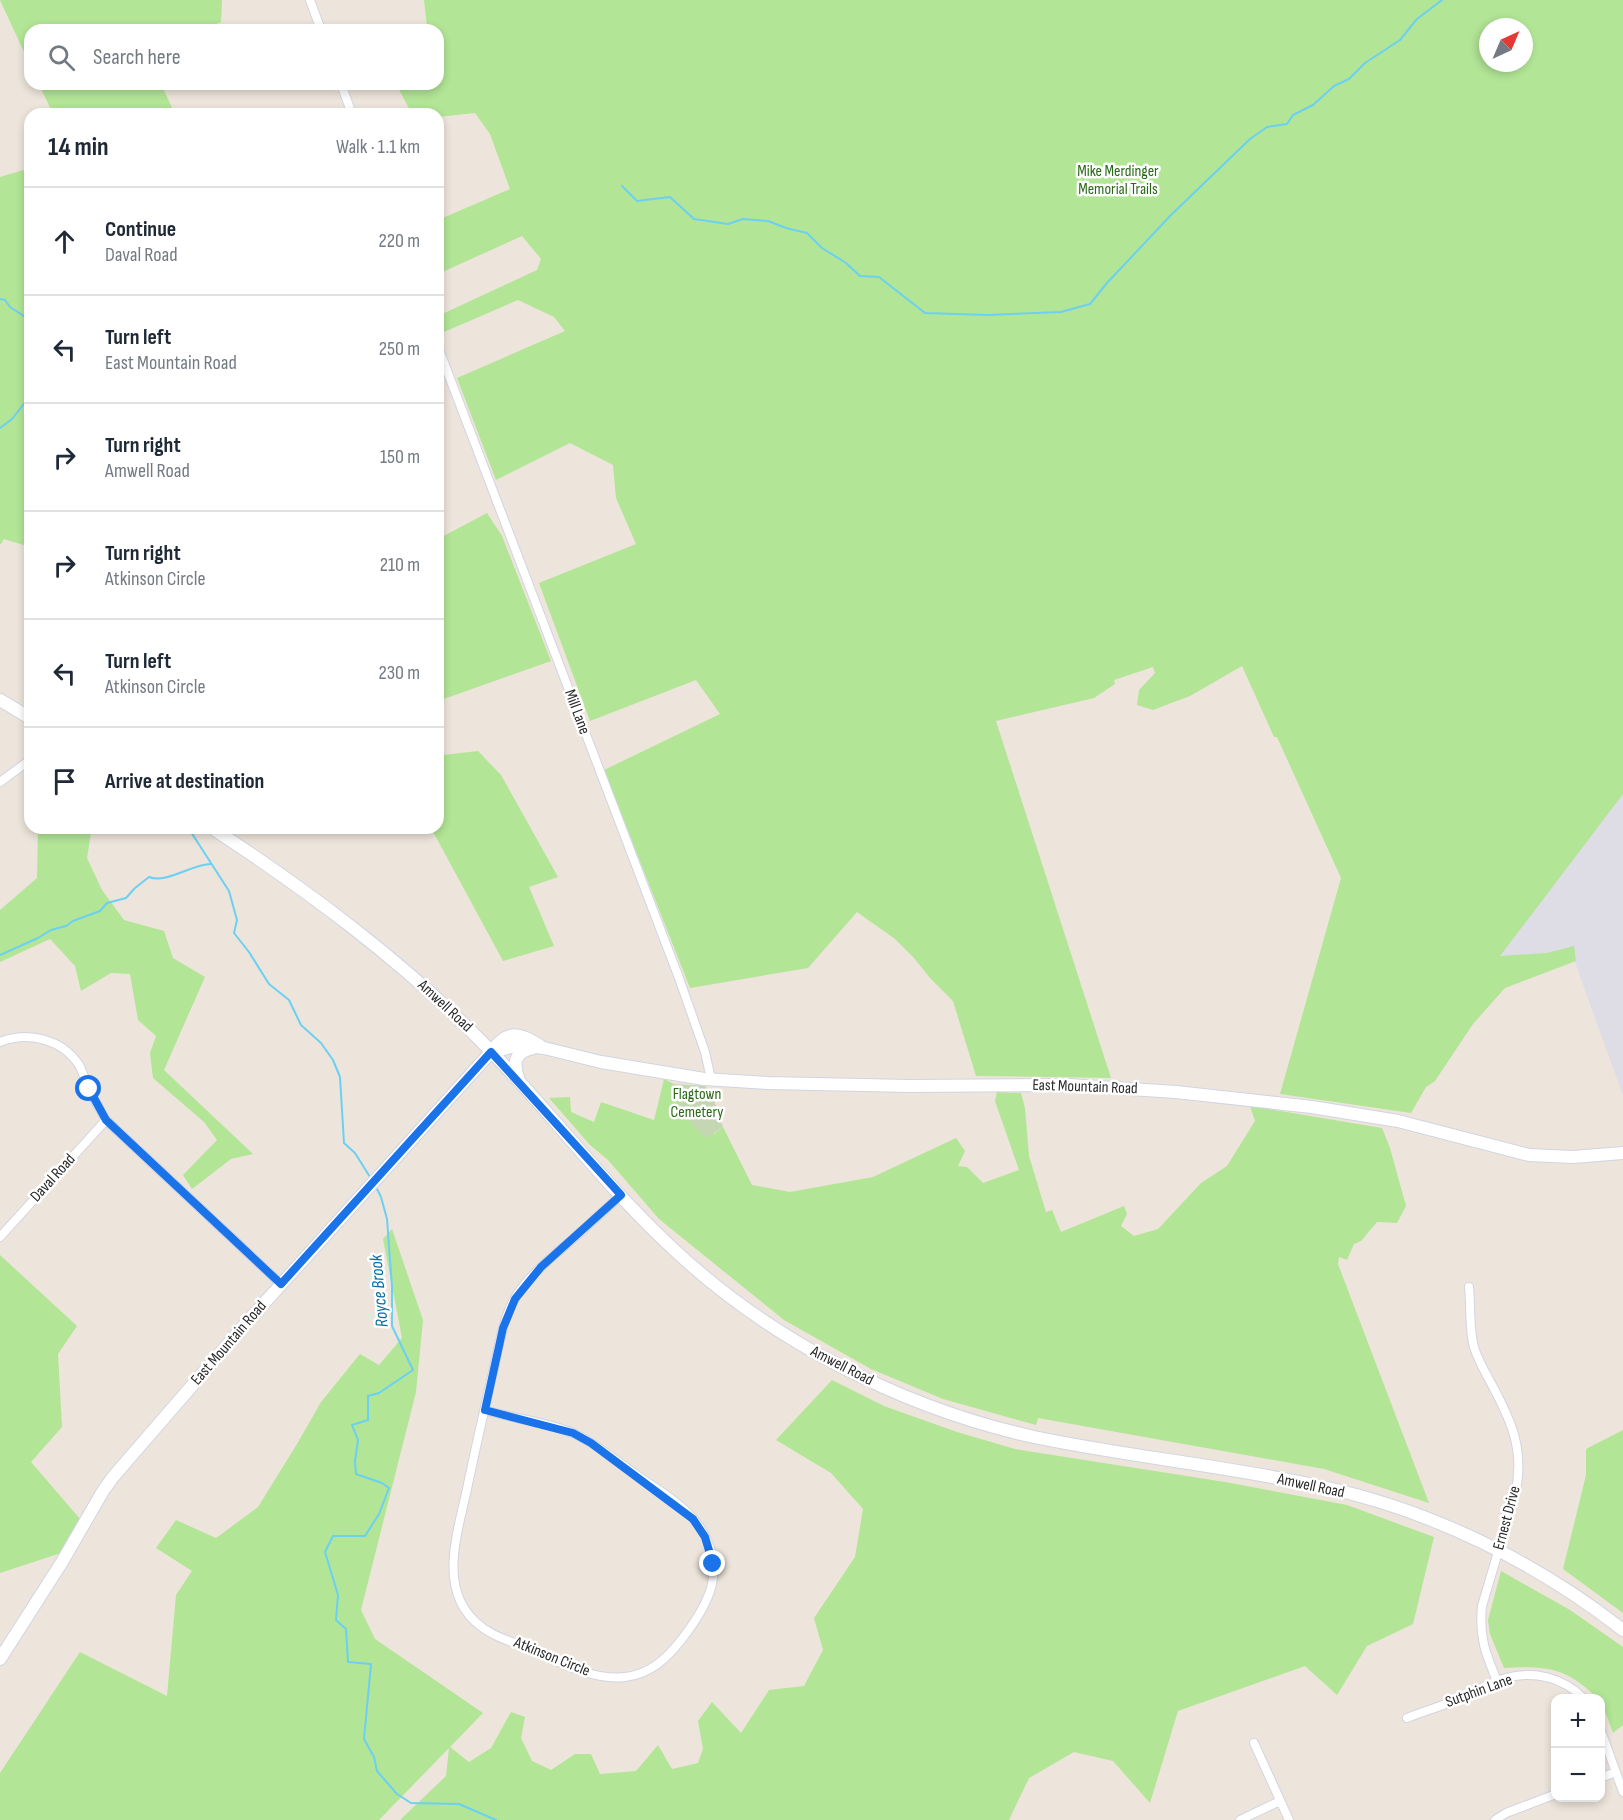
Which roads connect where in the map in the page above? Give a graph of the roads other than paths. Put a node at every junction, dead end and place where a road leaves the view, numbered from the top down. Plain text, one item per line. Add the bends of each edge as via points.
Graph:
1 (310, 0) edge
2 (319, 24) edge
3 (343, 90) edge
4 (350, 108) edge
5 (444, 363) edge
6 (0, 700) edge
7 (24, 714) edge
8 (24, 764) edge
9 (0, 782) edge
10 (221, 834) edge
11 (0, 1042) edge
12 (539, 1048) junction
13 (491, 1052) junction
14 (711, 1080) junction
15 (521, 1085) junction
16 (106, 1120) junction
17 (1623, 1153) edge
18 (621, 1195) junction
19 (0, 1237) edge
20 (281, 1284) junction
21 (1469, 1287) dead end
22 (485, 1410) junction
23 (1498, 1552) junction
24 (1623, 1630) edge
25 (0, 1659) edge
26 (1497, 1681) junction
27 (1579, 1694) edge
28 (1407, 1718) dead end
29 (1605, 1742) edge
30 (1254, 1743) dead end
31 (1616, 1772) junction
32 (1605, 1776) edge
33 (1623, 1792) edge
34 (1551, 1796) edge
35 (1280, 1801) junction
36 (1240, 1820) edge
37 (1289, 1820) edge
38 (1495, 1820) edge

1 - 2 street
3 - 4 street
5 - 14 street, Mill Lane via 679,978
6 - 7 street
8 - 9 street
10 - 13 street, Amwell Road via 383,950
11 - 16 street via 30,1037 63,1048 81,1067
12 - 13 street, East Mountain Road via 525,1036 512,1034 499,1041
12 - 14 street, East Mountain Road
12 - 15 street via 524,1050 517,1057 515,1069
13 - 15 street, Amwell Road
13 - 20 street, East Mountain Road
14 - 17 street, East Mountain Road via 842,1086 1069,1085 1176,1092 1398,1121 1529,1155
15 - 18 street, Amwell Road
16 - 19 street, Daval Road
16 - 20 street
18 - 22 street, Atkinson Circle via 541,1267 515,1299 503,1328
18 - 23 street, Amwell Road via 670,1246 735,1300 807,1348 890,1390 966,1419 1030,1436 1364,1497 1441,1524
20 - 25 street, East Mountain Road via 113,1477
21 - 23 street, Ernest Drive via 1474,1346 1508,1415 1518,1448 1518,1482
22 - 22 street, Atkinson Circle via 573,1433 684,1510 699,1527 711,1551 710,1593 700,1616 669,1656 654,1667 625,1677 595,1675 490,1632 463,1605 456,1590 453,1555
23 - 24 street, Amwell Road via 1563,1587
23 - 26 street, Ernest Drive via 1482,1606 1480,1632
26 - 27 street, Sutphin Lane via 1521,1675 1547,1677
26 - 28 street, Sutphin Lane
29 - 31 street
30 - 35 street
31 - 32 street
31 - 33 street
34 - 38 street
35 - 36 street
35 - 37 street

